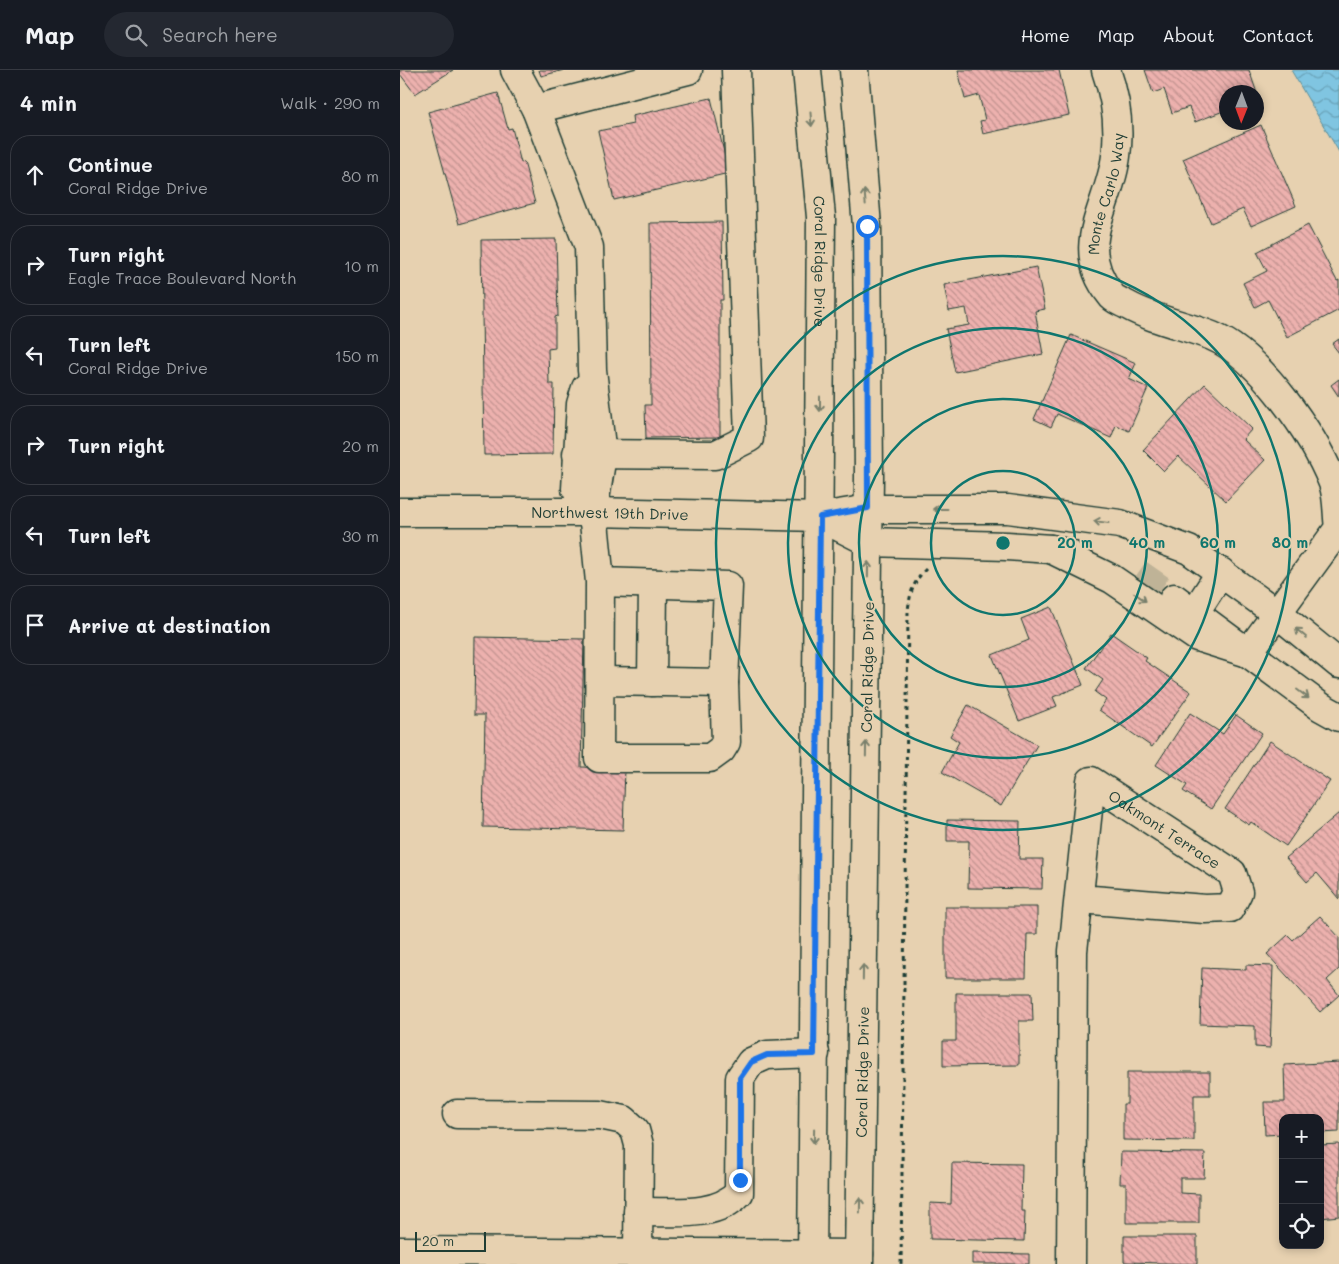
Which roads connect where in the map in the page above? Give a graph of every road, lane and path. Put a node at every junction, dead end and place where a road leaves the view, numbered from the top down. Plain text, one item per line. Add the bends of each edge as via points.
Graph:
1 (515, 70) edge
2 (688, 70) edge
3 (736, 70) edge
4 (807, 70) edge
5 (854, 70) edge
6 (1106, 70) edge
7 (536, 109) junction
8 (589, 455) junction
9 (868, 508) junction
10 (400, 512) edge
11 (593, 512) junction
12 (820, 517) junction
13 (1339, 528) edge
14 (869, 542) junction
15 (1051, 549) junction
16 (927, 567) dead end
17 (1221, 572) junction
18 (1138, 573) tunnel mouth
19 (600, 582) junction
20 (653, 584) junction
21 (1278, 614) junction
22 (1248, 653) junction
23 (1339, 664) edge
24 (601, 680) junction
25 (652, 682) junction
26 (724, 683) junction
27 (1339, 717) edge
28 (1080, 899) junction
29 (814, 1054) junction
30 (457, 1114) dead end
31 (638, 1212) junction
32 (400, 1251) edge
33 (658, 1256) edge
34 (812, 1258) edge
35 (859, 1259) edge
36 (901, 1264) edge
37 (1071, 1264) edge

1 - 7 street
2 - 7 street
3 - 8 street via 748,438 715,455
4 -> 12 street, Coral Ridge Drive via 820,217
9 -> 5 street, Coral Ridge Drive via 867,226
6 - 13 street, Monte Carlo Way via 1118,123 1116,157 1108,193 1094,229 1093,264 1112,297 1148,316 1213,337 1243,354 1263,375 1308,436 1334,484
7 - 8 street via 589,247 592,370 581,404
8 - 11 street via 576,489
9 - 12 street
9 - 14 street, Coral Ridge Drive
17 -> 9 street via 1189,550 1120,524 1008,509
10 - 11 street, Northwest 19th Drive
11 - 12 street, Northwest 19th Drive
11 - 19 street
12 - 14 street
12 - 29 street, Coral Ridge Drive
13 - 21 street, Monte Carlo Way
14 - 15 street
35 -> 14 street, Coral Ridge Drive
15 - 18 street
15 -> 22 street via 1112,579 1198,637
16 - 36 path via 915,580 908,611
17 - 21 street
17 - 22 street via 1184,605
19 - 20 street
19 - 24 street
20 - 25 street
20 - 26 street via 728,586
21 - 22 street, Monte Carlo Way
23 -> 21 street
22 -> 27 street
24 - 25 street
24 - 26 street via 599,758 710,758 726,742
25 - 26 street
28 - 28 street, Oakmont Terrace via 1230,908 1238,892 1232,873 1090,781
28 - 37 street, Oakmont Terrace via 1073,951
29 - 31 street via 767,1055 751,1062 740,1078 739,1194 730,1203 704,1211
29 -> 34 street, Coral Ridge Drive
30 - 31 street via 600,1115 624,1120 635,1130 639,1145
31 - 33 street
32 - 33 street
33 - 34 street
34 - 35 street

